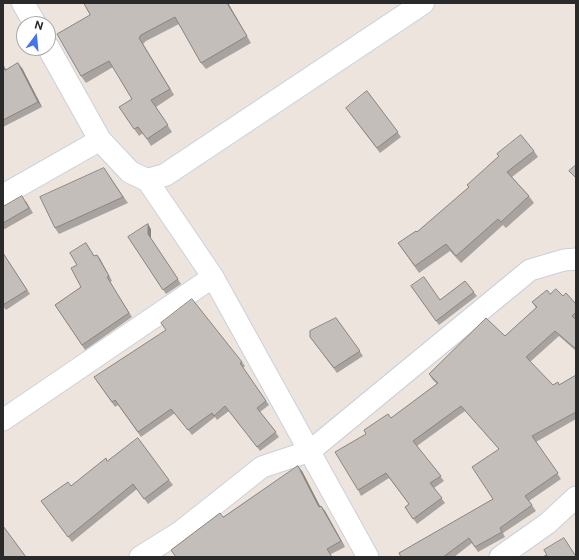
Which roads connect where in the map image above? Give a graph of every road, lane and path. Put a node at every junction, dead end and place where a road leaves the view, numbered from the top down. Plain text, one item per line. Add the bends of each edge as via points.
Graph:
1 (23, 3) edge
2 (424, 3) edge
3 (30, 16) edge
4 (53, 56) edge
5 (100, 140) junction
6 (147, 180) junction
7 (3, 195) edge
8 (576, 259) edge
9 (213, 277) junction
10 (3, 420) edge
11 (310, 452) junction
12 (576, 497) edge
13 (140, 557) edge
14 (368, 557) edge
15 (500, 557) edge

1 - 3 street
2 - 6 street via 166,174
4 - 5 street
5 - 6 street via 130,172
5 - 7 street
6 - 9 street
8 - 11 street via 530,270
9 - 10 street
9 - 11 street
11 - 13 street via 262,467 180,532
11 - 14 street
12 - 15 street via 548,522

